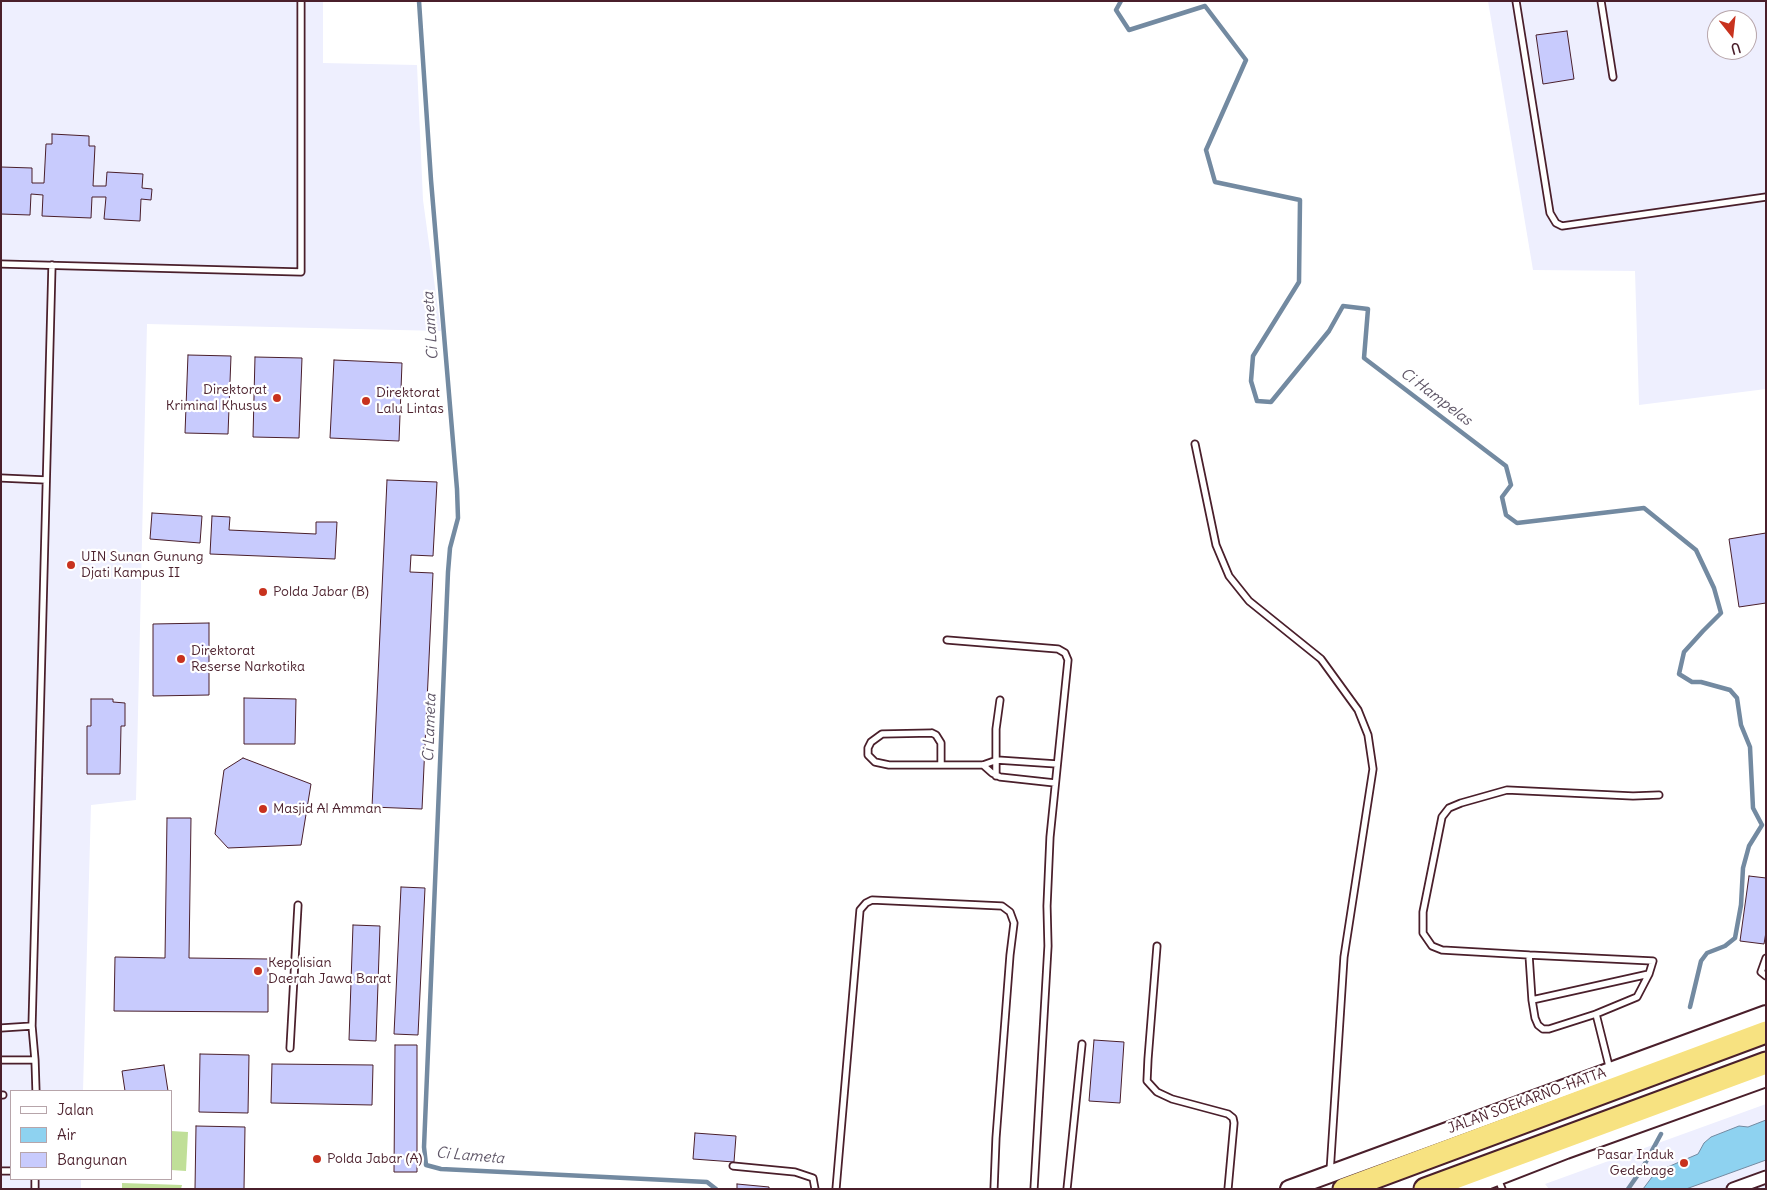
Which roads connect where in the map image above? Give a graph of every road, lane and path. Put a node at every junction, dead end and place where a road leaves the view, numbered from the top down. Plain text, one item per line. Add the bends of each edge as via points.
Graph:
1 (301, 1) edge
2 (1516, 1) edge
3 (1601, 1) edge
4 (1613, 77) dead end
5 (1766, 196) edge
6 (1, 264) edge
7 (52, 265) junction
8 (1195, 444) dead end
9 (1, 478) edge
10 (46, 480) junction
11 (947, 640) dead end
12 (1000, 700) dead end
13 (997, 760) junction
14 (1057, 764) junction
15 (941, 765) junction
16 (984, 765) junction
17 (996, 776) junction
18 (1055, 783) junction
19 (1659, 795) dead end
20 (298, 905) dead end
21 (1157, 946) dead end
22 (1529, 954) junction
23 (1766, 958) edge
24 (1649, 974) junction
25 (1766, 976) edge
26 (1532, 1000) junction
27 (1596, 1014) junction
28 (1766, 1014) edge
29 (32, 1026) junction
30 (1, 1028) edge
31 (1766, 1032) edge
32 (1082, 1044) dead end
33 (290, 1048) dead end
34 (1, 1060) edge
35 (36, 1060) junction
36 (1766, 1063) edge
37 (1610, 1071) junction
38 (1766, 1078) edge
39 (36, 1090) edge
40 (733, 1166) dead end
41 (1402, 1168) junction
42 (1766, 1177) edge
43 (1337, 1181) edge
44 (1500, 1183) edge
45 (815, 1189) edge
46 (836, 1189) edge
47 (994, 1189) edge
48 (1034, 1189) edge
49 (1067, 1189) edge
50 (1228, 1189) edge
51 (1289, 1189) edge
52 (1418, 1189) edge
53 (1425, 1189) edge
54 (1466, 1189) edge
55 (1733, 1189) edge

1 - 7 lane via 301,272
2 - 5 lane via 1550,213 1556,223 1562,226
3 - 4 lane
6 - 7 lane
7 - 10 lane
8 - 43 lane via 1216,545 1229,576 1249,600 1321,659 1358,710 1368,736 1372,769 1344,957
9 - 10 lane
10 - 29 lane
11 - 14 lane via 1058,649 1065,653 1068,660
12 - 13 lane via 996,729
13 - 14 lane
13 - 16 lane
13 - 17 lane
14 - 18 lane
15 - 15 lane via 875,762 868,755 868,748 882,734 932,733 941,743
15 - 16 lane
16 - 17 lane
17 - 18 lane
18 - 48 lane
19 - 22 lane via 1507,790 1449,808 1442,817 1423,912 1423,933 1432,946 1442,950
20 - 33 lane
21 - 50 lane via 1147,1081 1172,1099 1233,1118
22 - 24 lane via 1653,961
22 - 26 lane
23 - 25 lane via 1761,972
24 - 26 lane
24 - 27 lane via 1637,997
26 - 27 lane via 1535,1018 1543,1029
27 - 37 lane
28 - 37 main road, JALAN SOEKARNO-HATTA
29 - 30 lane
29 - 35 lane
31 - 41 highway, JALAN SOEKARNO-HATTA
32 - 49 lane
34 - 35 lane
35 - 39 lane
36 - 53 highway
37 - 43 main road, JALAN SOEKARNO-HATTA
38 - 44 main road via 1566,1150
40 - 45 lane via 795,1172 813,1178
41 - 43 highway, JALAN SOEKARNO-HATTA
41 - 52 highway via 1417,1171 1421,1181
42 - 55 street
43 - 51 main road, JALAN SOEKARNO-HATTA
44 - 54 main road
46 - 47 lane via 860,910 872,900 1002,906 1010,912 1014,923

